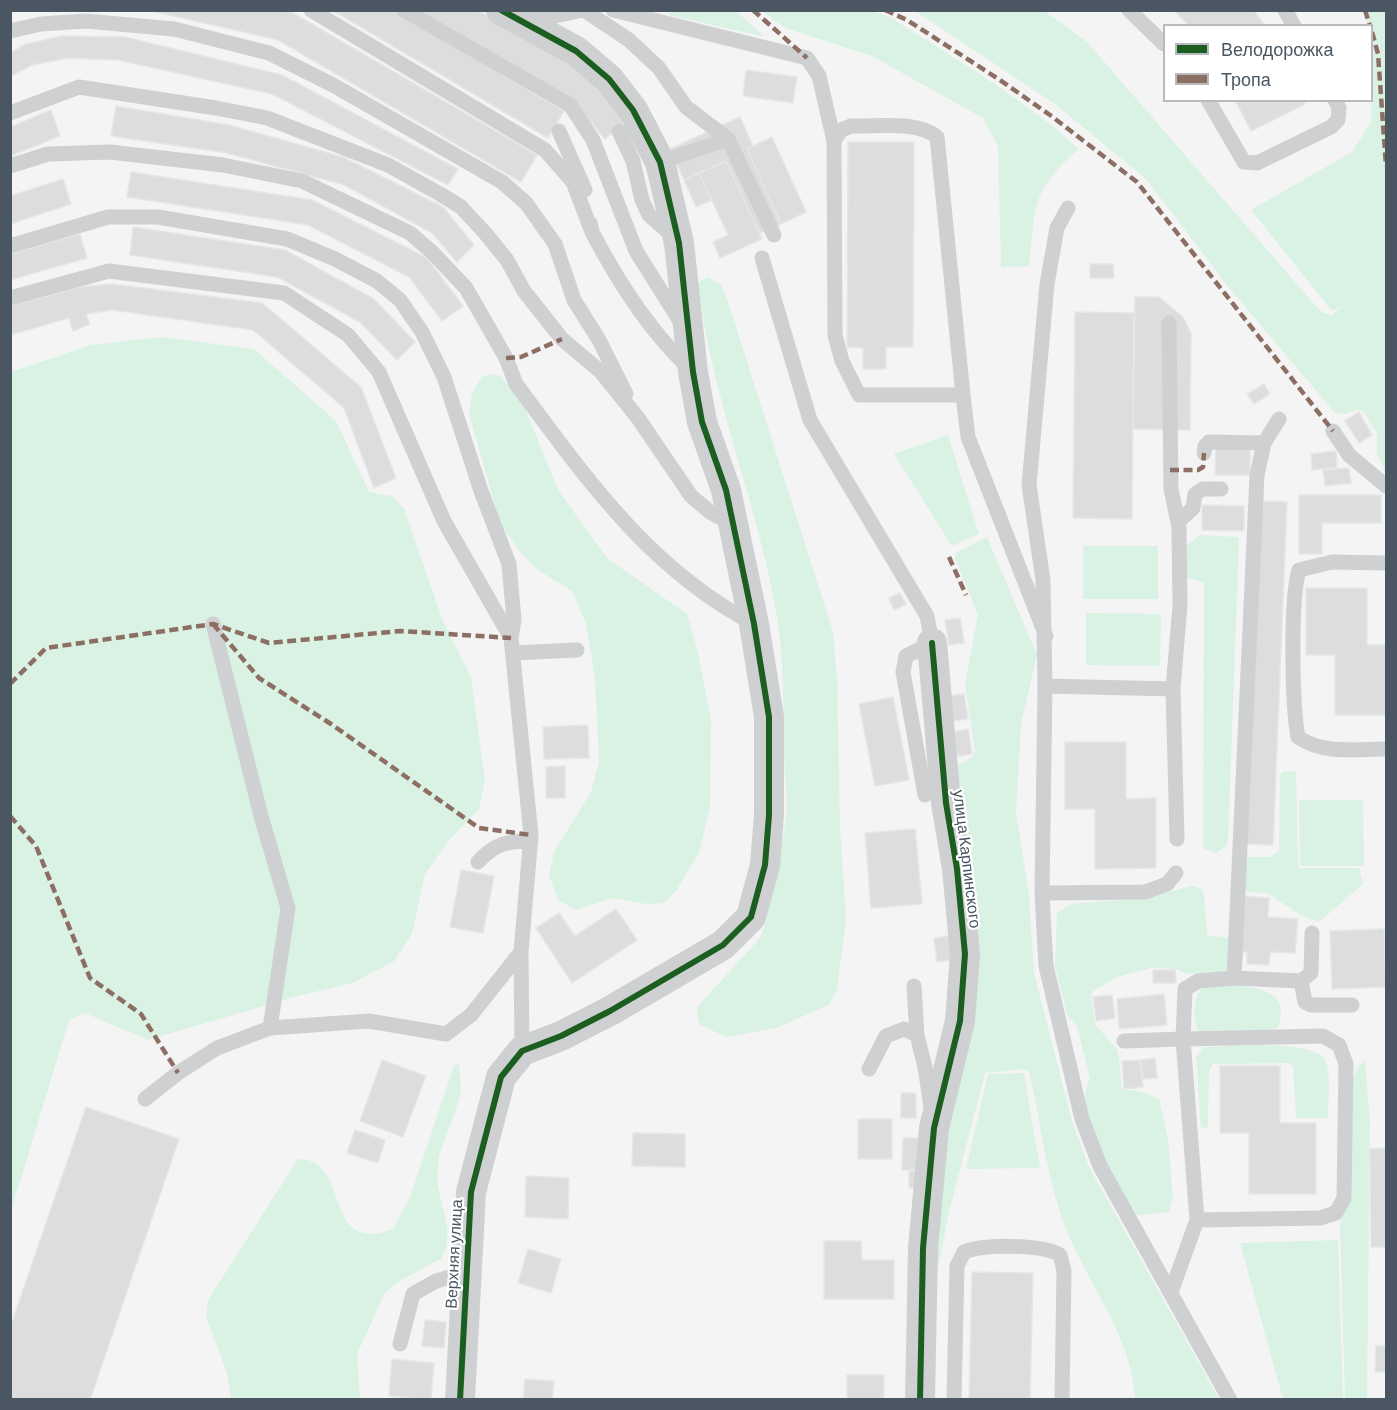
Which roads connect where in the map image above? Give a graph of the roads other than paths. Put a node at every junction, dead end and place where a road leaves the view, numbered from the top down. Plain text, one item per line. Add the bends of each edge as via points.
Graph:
1 (310, 10) edge
2 (404, 10) edge
3 (584, 10) edge
4 (613, 10) edge
5 (1129, 10) edge
6 (1285, 10) edge
7 (513, 16) edge
8 (1293, 24) edge
9 (10, 31) edge
10 (1163, 43) edge
11 (1209, 102) edge
12 (1336, 102) edge
13 (10, 113) edge
14 (559, 131) dead end
15 (618, 131) dead end
16 (728, 139) junction
17 (834, 141) junction
18 (660, 162) junction
19 (10, 166) edge
20 (1068, 208) dead end
21 (592, 232) junction
22 (774, 235) dead end
23 (679, 243) junction
24 (10, 246) edge
25 (762, 258) dead end
26 (10, 298) edge
27 (687, 322) junction
28 (1168, 322) dead end
29 (693, 372) junction
30 (963, 395) junction
31 (638, 418) junction
32 (1279, 419) dead end
33 (1333, 431) dead end
34 (1264, 443) junction
35 (1204, 453) dead end
36 (1386, 486) edge
37 (1221, 489) dead end
38 (1178, 522) junction
39 (733, 524) junction
40 (1386, 563) edge
41 (213, 624) dead end
42 (754, 624) junction
43 (1046, 636) junction
44 (932, 644) junction
45 (512, 646) junction
46 (577, 650) dead end
47 (1045, 686) junction
48 (1173, 689) junction
49 (1386, 749) edge
50 (925, 795) dead end
51 (1177, 839) dead end
52 (531, 841) junction
53 (477, 862) dead end
54 (1176, 873) dead end
55 (1042, 892) junction
56 (1312, 933) dead end
57 (521, 952) junction
58 (1234, 978) junction
59 (1301, 981) junction
60 (914, 986) dead end
61 (1352, 1005) dead end
62 (270, 1028) junction
63 (917, 1035) junction
64 (1183, 1039) junction
65 (1124, 1041) dead end
66 (522, 1051) junction
67 (868, 1069) dead end
68 (145, 1099) dead end
69 (934, 1128) junction
70 (1197, 1220) junction
71 (467, 1272) junction
72 (1171, 1292) junction
73 (400, 1344) dead end
74 (460, 1400) edge
75 (921, 1400) edge
76 (954, 1400) edge
77 (1062, 1400) edge
78 (1230, 1400) edge

1 - 21 lane via 545,150 573,182
2 - 27 lane via 570,105 593,140 636,251 678,318
3 - 7 lane
3 - 16 lane via 629,40 659,68 686,107
4 - 17 lane via 807,58 819,76
5 - 10 lane
6 - 8 lane
7 - 18 street via 576,51 609,80 633,110
9 - 31 lane via 86,21 174,29 269,52 502,182 526,203 555,244 574,300
11 - 12 lane via 1244,162 1257,163 1331,127 1338,120
13 - 31 lane via 79,87 267,118 388,165 460,207 507,260 524,291 562,339 600,372
14 - 21 lane via 584,186
15 - 23 lane via 633,161 649,215
16 - 18 lane
16 - 22 lane
17 - 30 lane via 835,336 859,395
17 - 30 lane via 841,130 851,126 918,127 937,136
18 - 23 street
19 - 42 lane via 48,154 79,151 223,165 302,181 410,233 466,288 506,358 516,384 635,536 722,608
20 - 43 lane via 1057,228 1047,284 1029,485 1043,580
21 - 29 lane via 624,288 665,345
23 - 27 street
24 - 45 lane via 108,217 158,217 287,239 335,258 377,281 400,300 422,332 444,377 509,564 514,603
25 - 44 lane via 810,420 927,616
26 - 45 lane via 109,271 284,293 348,334 379,372 444,521
27 - 29 street
28 - 38 lane via 1171,489
29 - 39 street via 702,422 726,490
30 - 43 lane via 968,437
31 - 39 lane via 691,496
32 - 34 lane
33 - 36 lane via 1349,455
34 - 35 lane via 1209,442
34 - 58 lane via 1257,475
37 - 38 lane via 1203,489 1195,494 1193,508
38 - 48 lane via 1180,605
39 - 42 street
40 - 49 lane via 1332,562 1299,570 1295,593 1294,716 1298,737 1306,743 1326,749
41 - 62 lane via 288,908
42 - 66 street via 769,717 769,815 765,865 751,917 723,945 610,1011
43 - 47 lane
44 - 50 lane via 906,656 903,672
44 - 69 street, улица Карпинского via 965,954 960,1021
45 - 46 lane
45 - 52 lane
47 - 48 lane
47 - 55 lane
48 - 51 lane
52 - 53 lane via 491,848
52 - 57 lane
54 - 55 lane via 1167,884 1145,892
55 - 72 lane via 1046,966 1082,1119 1100,1166
56 - 59 lane via 1311,973
57 - 62 lane via 471,1015 446,1034 369,1021
57 - 66 lane
58 - 59 lane
58 - 64 lane via 1198,981 1185,989
59 - 61 lane via 1305,1002 1311,1005
60 - 63 lane
62 - 68 lane via 217,1048
63 - 67 lane via 904,1029 886,1036
63 - 69 lane
64 - 65 lane
64 - 70 lane
64 - 70 lane via 1323,1036 1339,1045 1346,1064 1344,1198 1336,1213 1320,1218
66 - 71 street, Верхняя улица via 501,1077 471,1192
69 - 75 street, улица Карпинского via 923,1248
70 - 72 lane
71 - 73 lane via 436,1281 413,1294
71 - 74 street, Верхняя улица
72 - 78 lane
76 - 77 lane via 957,1266 964,1252 979,1248 1049,1248 1060,1255 1064,1271

